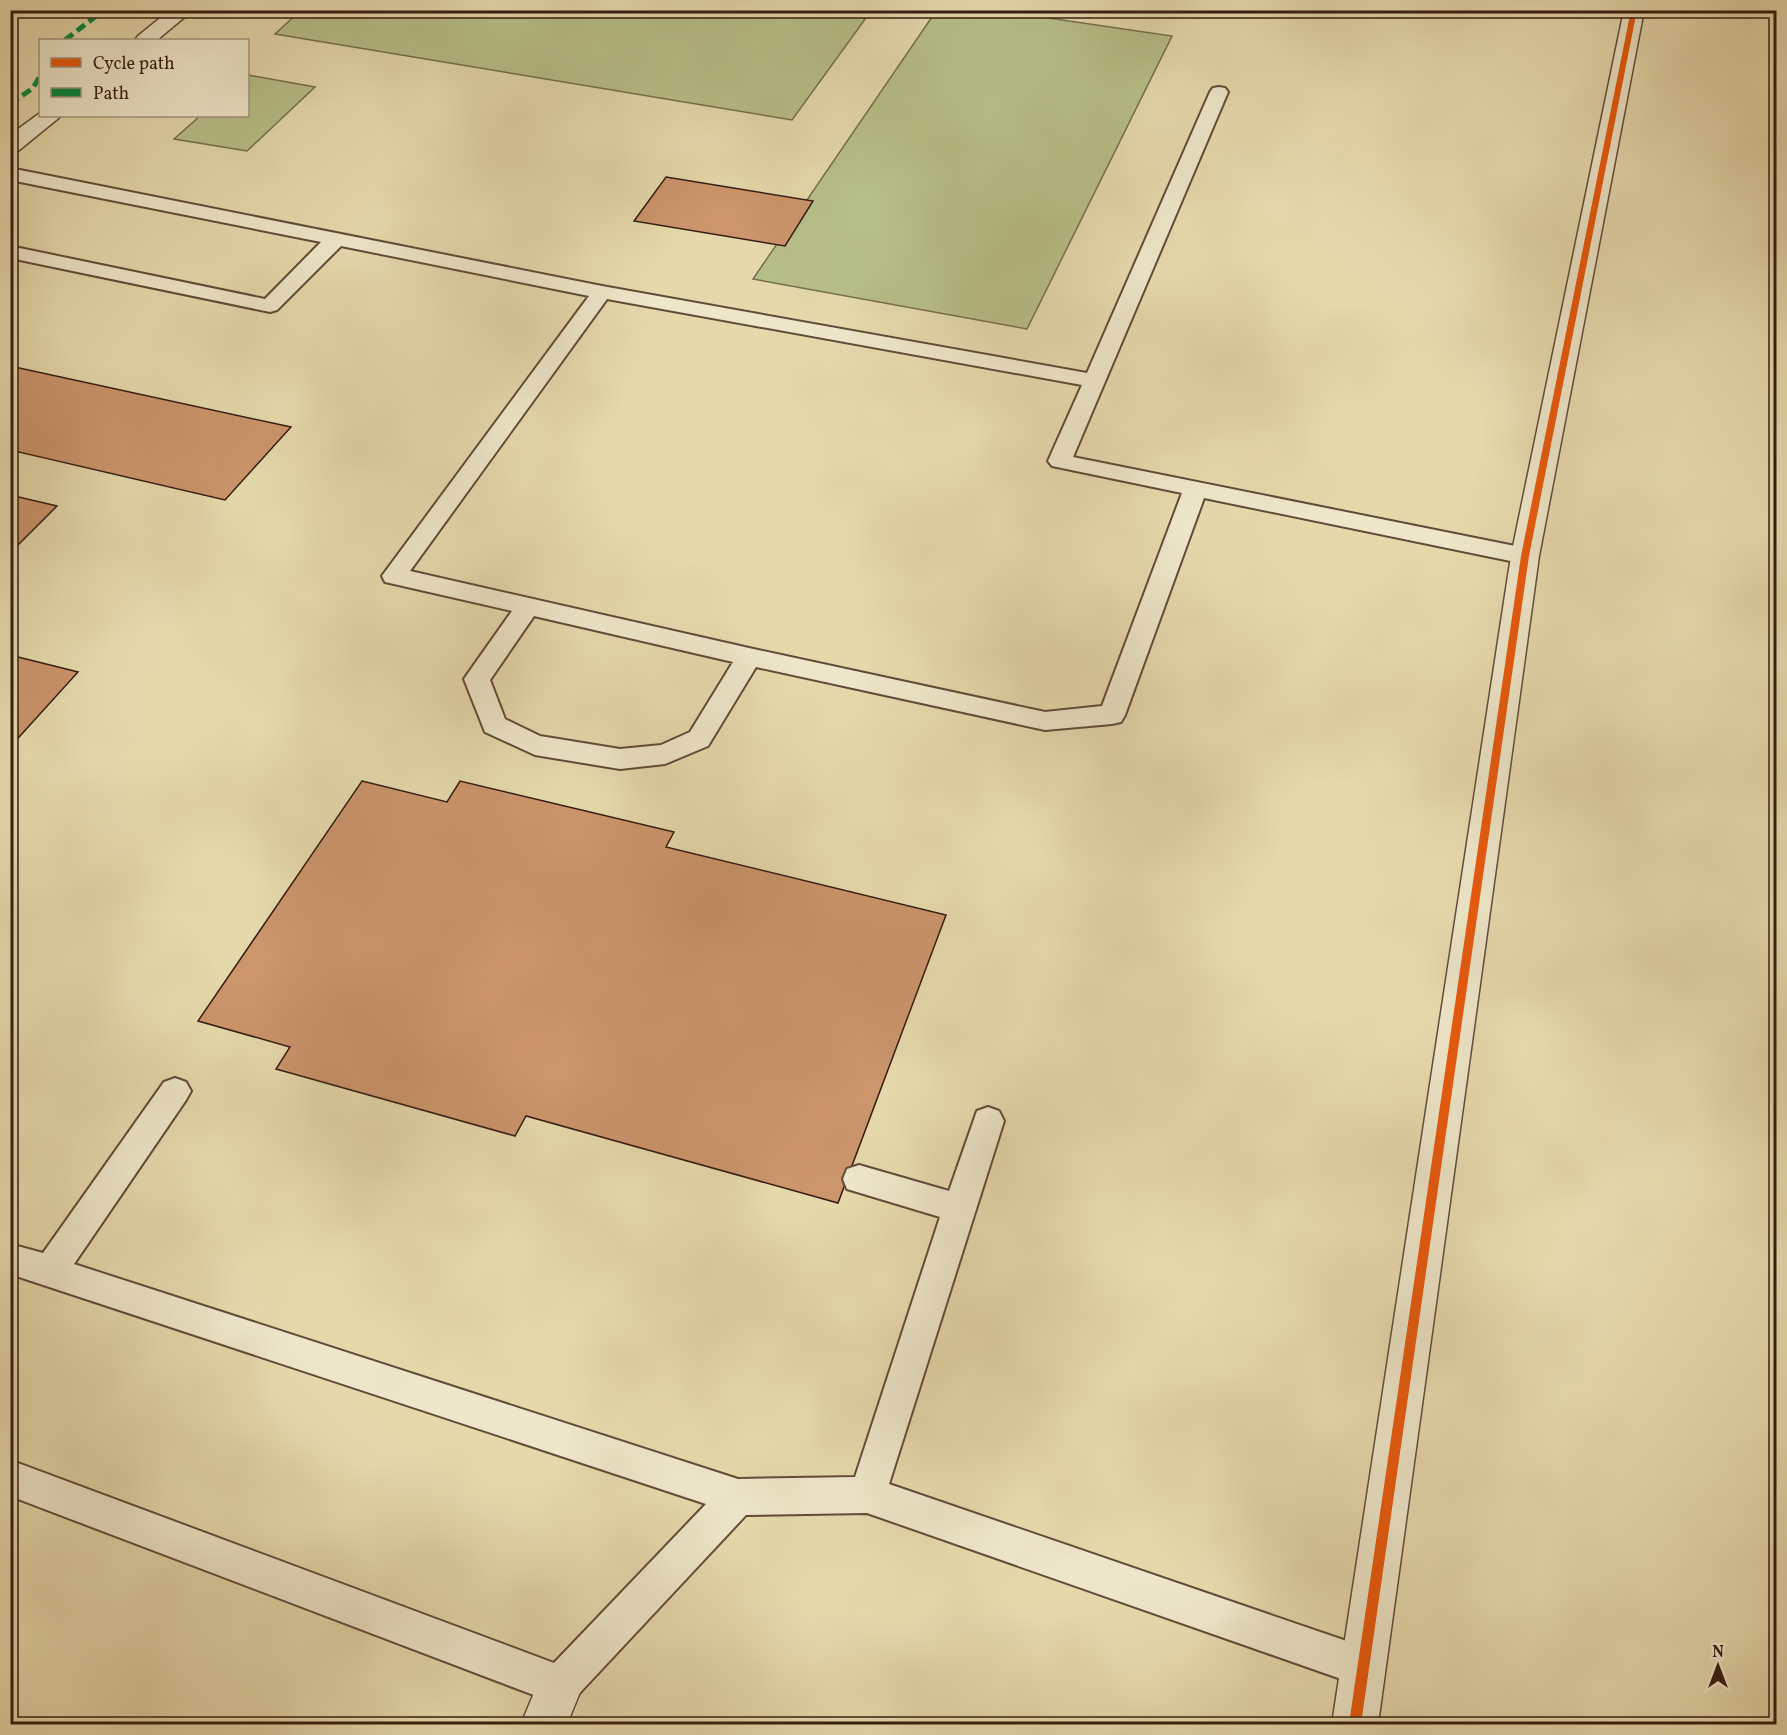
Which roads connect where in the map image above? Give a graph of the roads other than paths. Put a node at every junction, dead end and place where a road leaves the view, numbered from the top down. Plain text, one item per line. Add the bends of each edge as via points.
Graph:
1 (183, 10) edge
2 (1634, 10) edge
3 (146, 39) edge
4 (1219, 92) dead end
5 (49, 117) edge
6 (11, 145) edge
7 (10, 174) edge
8 (336, 239) junction
9 (10, 252) edge
10 (602, 292) junction
11 (1094, 381) junction
12 (1195, 489) junction
13 (1525, 556) junction
14 (527, 608) junction
15 (749, 657) junction
16 (175, 1091) dead end
17 (988, 1121) dead end
18 (859, 1179) dead end
19 (959, 1208) junction
20 (10, 1259) edge
21 (50, 1271) junction
22 (10, 1478) edge
23 (867, 1495) junction
24 (738, 1497) junction
25 (1364, 1667) junction
26 (552, 1705) edge
27 (1355, 1725) edge

1 - 3 street
2 - 13 street
4 - 11 lane
5 - 6 street
7 - 8 lane
8 - 9 lane via 270,306
8 - 10 lane
10 - 11 lane
10 - 14 lane via 394,576
11 - 12 lane via 1060,461
12 - 13 lane
12 - 15 lane via 1112,715 1045,721
13 - 25 street
14 - 15 lane
14 - 15 lane via 477,679 494,725 535,745 620,759 665,754 699,739
16 - 21 lane
17 - 19 lane
18 - 19 lane
19 - 23 lane
20 - 21 lane
21 - 24 lane
22 - 26 lane
23 - 24 lane
23 - 25 lane
24 - 26 lane
25 - 27 street

